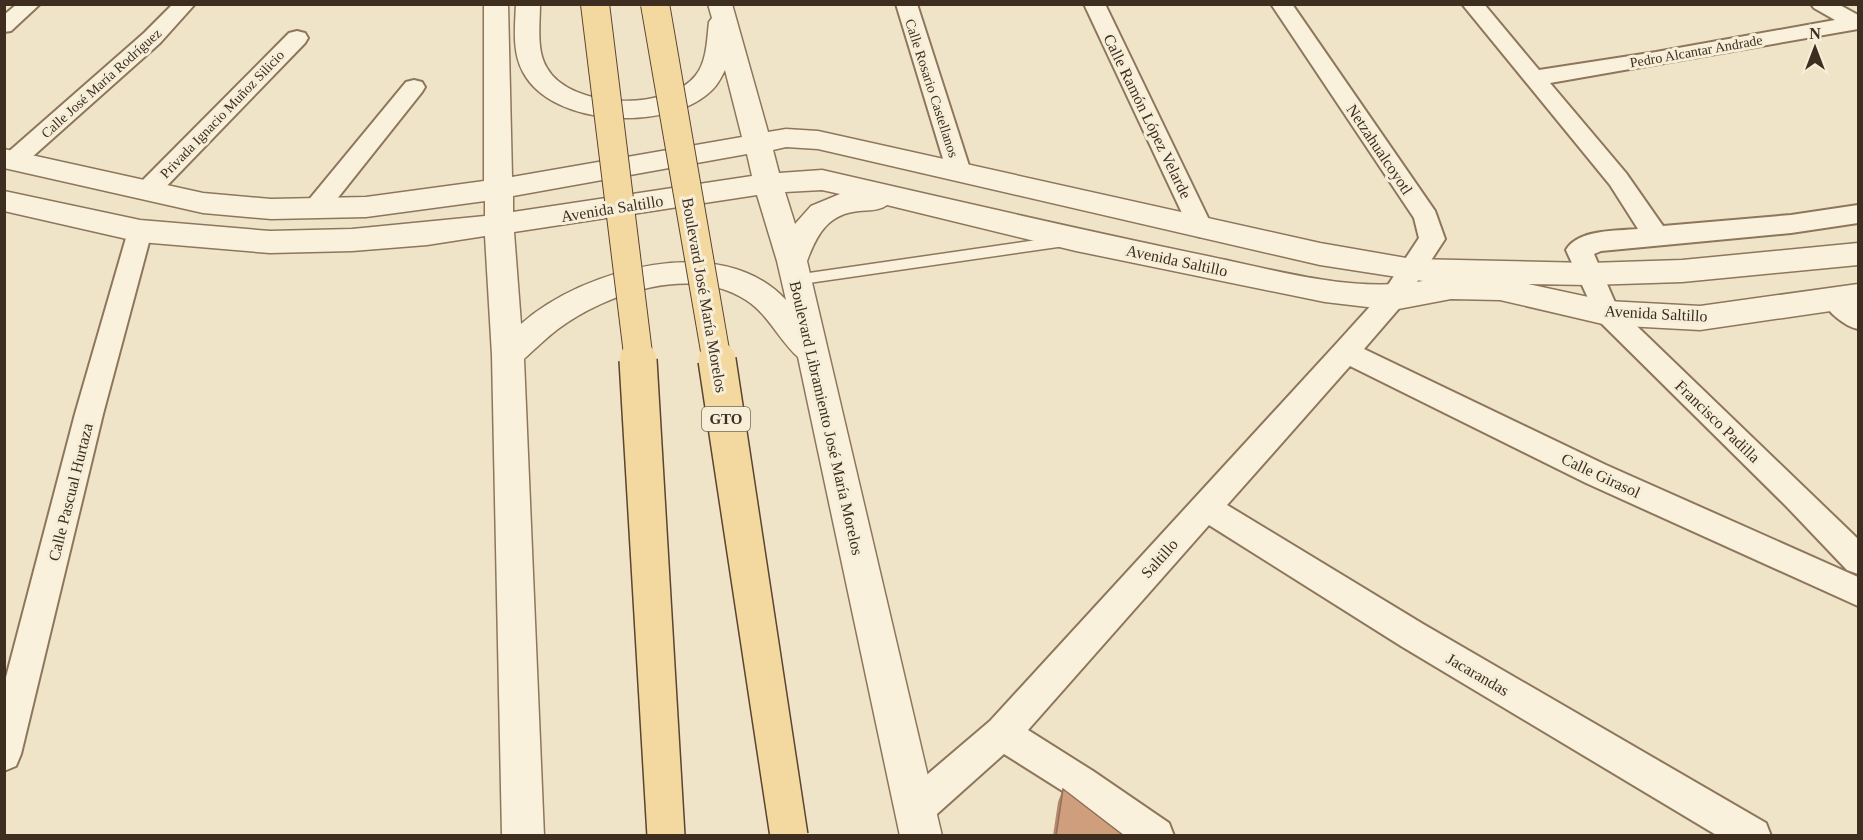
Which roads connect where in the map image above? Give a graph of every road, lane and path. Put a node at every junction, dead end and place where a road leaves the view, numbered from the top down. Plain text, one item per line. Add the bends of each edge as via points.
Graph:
1 (30, 4) edge
2 (185, 4) edge
3 (496, 4) edge
4 (528, 4) edge
5 (595, 4) edge
6 (655, 4) edge
7 (906, 4) edge
8 (1094, 4) edge
9 (1281, 4) edge
10 (1472, 4) edge
11 (1821, 4) edge
12 (721, 9) edge
13 (1858, 22) edge
14 (4, 26) edge
15 (297, 38) dead end
16 (1535, 78) junction
17 (414, 87) dead end
18 (759, 143) junction
19 (9, 159) edge
20 (959, 172) junction
21 (768, 183) junction
22 (499, 189) junction
23 (148, 190) junction
24 (4, 201) edge
25 (931, 205) junction
26 (316, 208) junction
27 (1858, 214) edge
28 (500, 224) junction
29 (1201, 228) junction
30 (140, 231) junction
31 (1656, 236) junction
32 (1076, 240) junction
33 (1858, 254) edge
34 (1412, 270) junction
35 (793, 271) junction
36 (1589, 274) junction
37 (1393, 298) junction
38 (1846, 298) edge
39 (1607, 313) junction
40 (1858, 319) edge
41 (1346, 352) junction
42 (812, 354) junction
43 (508, 355) junction
44 (1205, 507) junction
45 (1858, 560) edge
46 (1858, 592) edge
47 (10, 715) edge
48 (1002, 733) junction
49 (4, 754) edge
50 (918, 822) edge
51 (523, 836) edge
52 (666, 836) edge
53 (789, 836) edge
54 (1156, 836) edge
55 (1753, 836) edge

1 - 14 street
2 - 19 street, Calle José María Rodríguez via 152,38
3 - 22 street
4 - 12 street via 530,57 546,86 566,99 622,109 682,98 703,84 715,60
5 - 52 main road, bridge via 639,365
6 - 53 main road, Boulevard José María Morelos / GTO, bridge via 717,360
7 - 20 street, Calle Rosario Castellanos
8 - 29 street, Calle Ramón López Velarde
9 - 34 street, Netzahualcoyotl via 1426,217 1432,239
10 - 16 street
11 - 13 street
12 - 18 street, Boulevard Libramiento José María Morelos
13 - 16 street, Pedro Alcantar Andrade
15 - 23 street, Privada Ignacio Muñoz Silicio
16 - 31 street via 1618,179
17 - 26 street
18 - 20 street via 786,138 818,140
18 - 21 street, Boulevard Libramiento José María Morelos
18 - 22 street
19 - 23 street
20 - 29 street
21 - 25 street, Avenida Saltillo via 822,180
21 - 28 street, Avenida Saltillo
21 - 35 street, Boulevard Libramiento José María Morelos
22 - 26 street via 366,207
22 - 28 street
23 - 26 street via 203,203
24 - 30 street, Avenida Saltillo
25 - 32 street, Avenida Saltillo
25 - 35 street via 881,200 838,204 811,222 802,234
27 - 31 street
28 - 30 street, Avenida Saltillo via 427,234 282,242
28 - 43 street
29 - 34 street
30 - 47 street, Calle Pascual Hurtaza
31 - 36 street, Francisco Padilla via 1597,242 1579,250
32 - 35 lane
32 - 37 street, Avenida Saltillo via 1325,291
33 - 36 street via 1682,271
34 - 36 street
34 - 37 street, Netzahualcoyotl
35 - 42 street, Boulevard Libramiento José María Morelos
36 - 39 street, Francisco Padilla
37 - 39 street, Avenida Saltillo via 1451,288 1500,289
37 - 41 street, Saltillo
38 - 39 street, Avenida Saltillo via 1700,318
38 - 40 street
39 - 45 street, Francisco Padilla
41 - 44 street, Saltillo
41 - 46 street, Calle Girasol via 1596,474
42 - 43 street via 762,295 738,281 687,272 611,288 576,302 552,316
42 - 50 street, Boulevard Libramiento José María Morelos
43 - 51 street
44 - 48 street, Saltillo
44 - 55 street, Jacarandas via 1412,635
47 - 49 street, Calle Pascual Hurtaza
48 - 50 street, Saltillo
48 - 54 street

